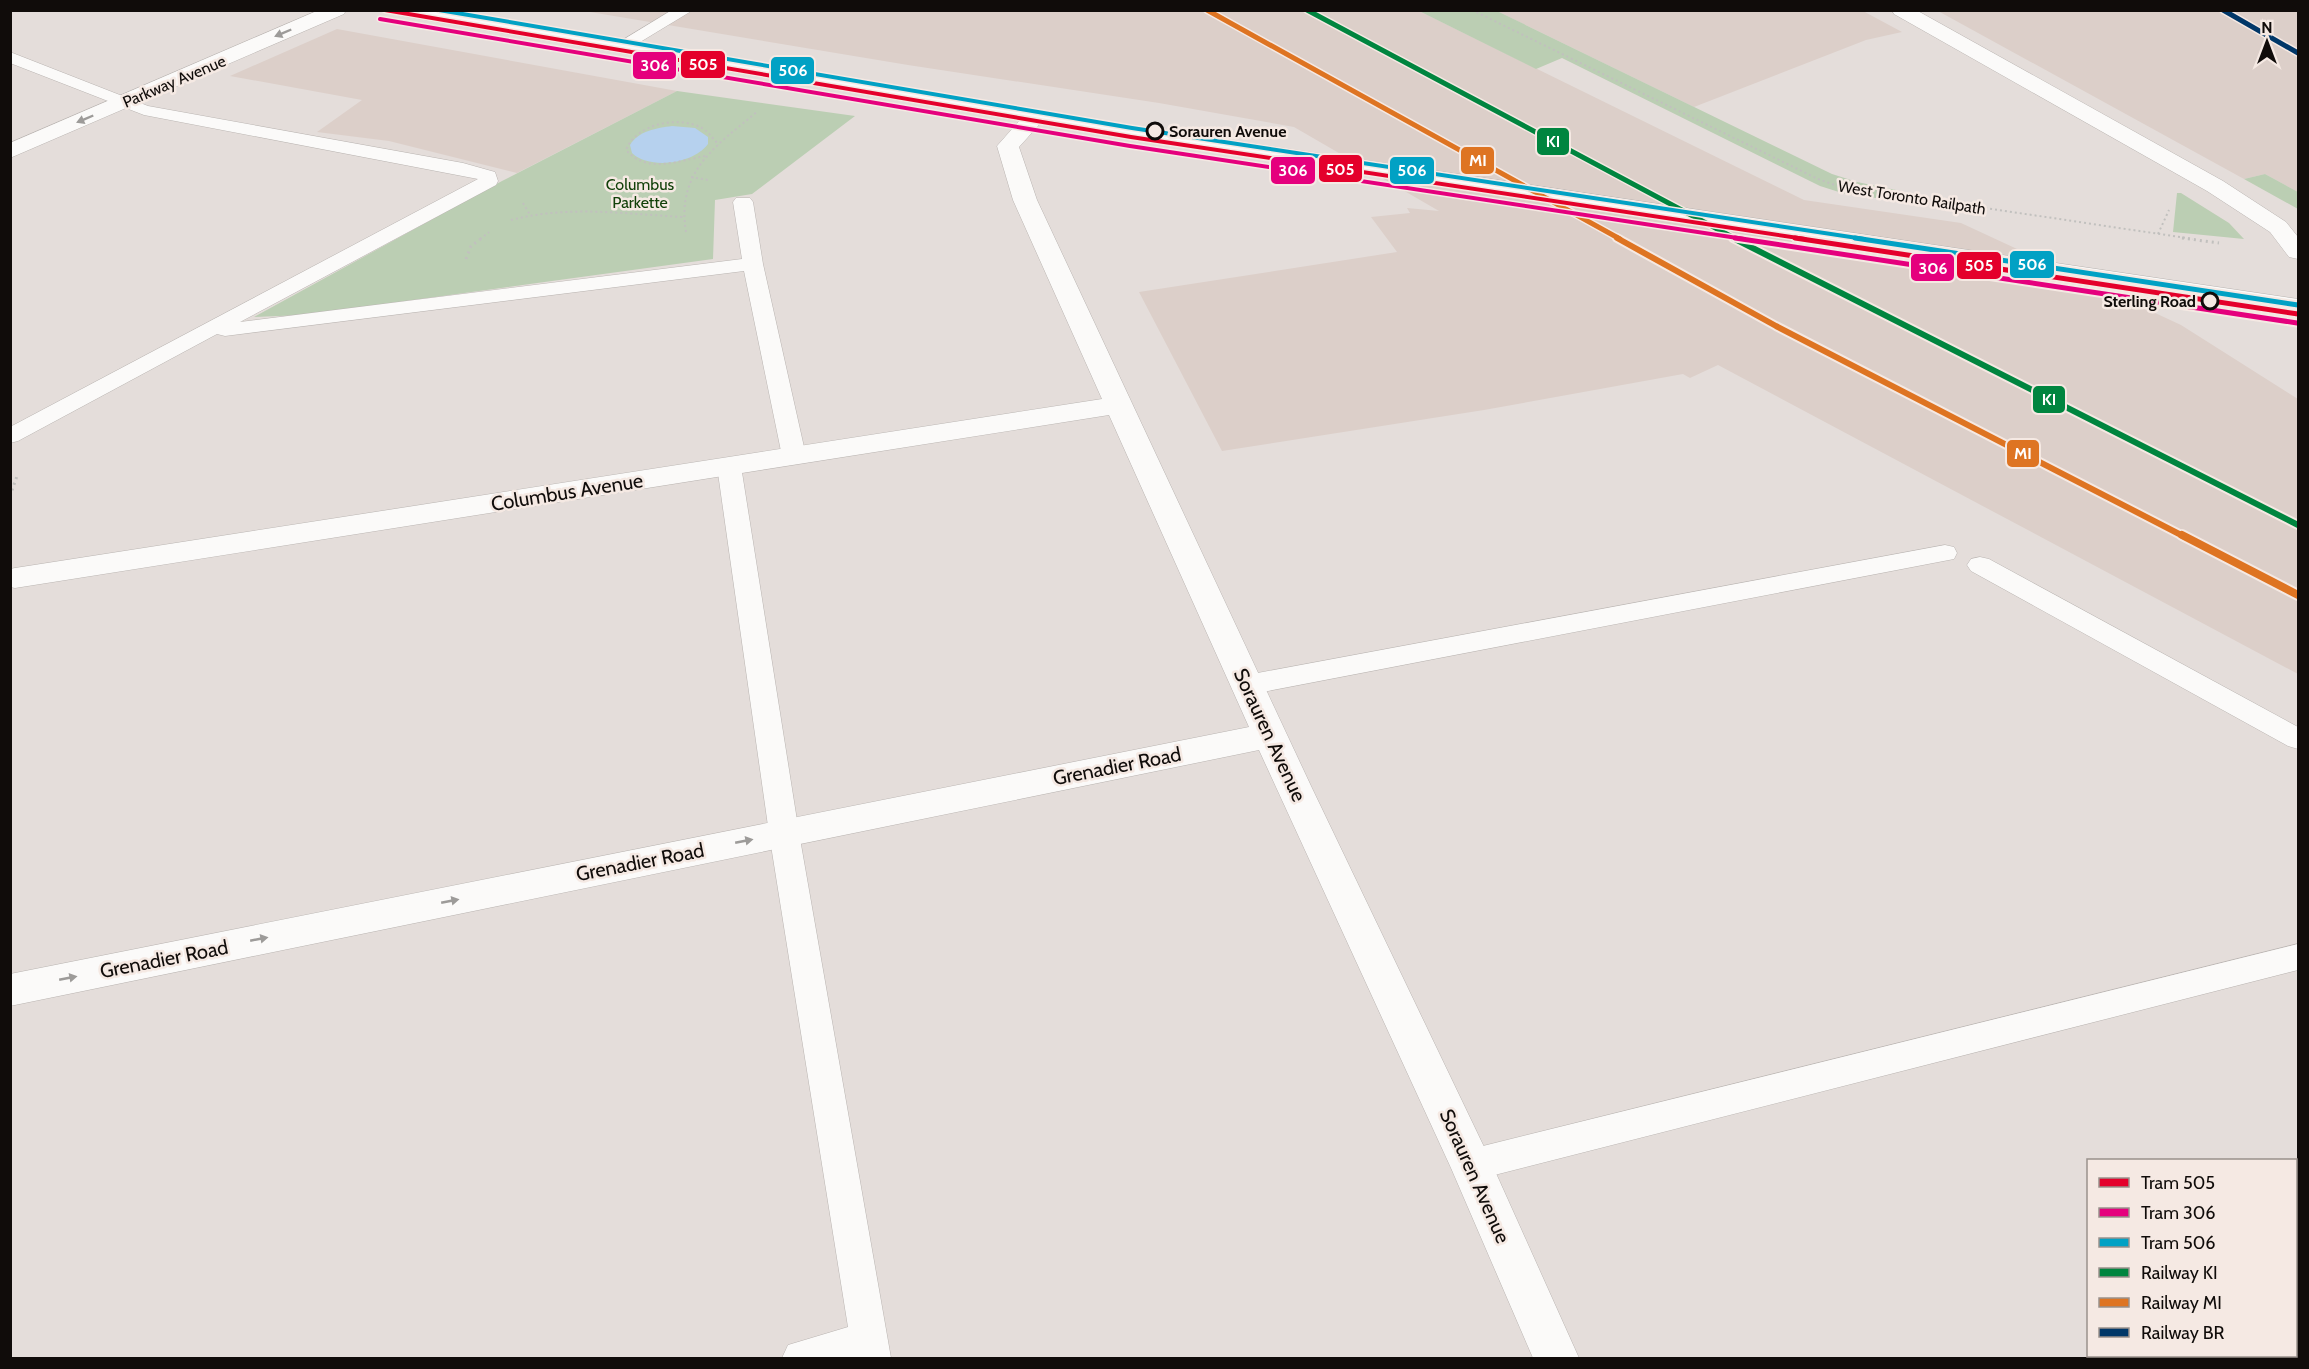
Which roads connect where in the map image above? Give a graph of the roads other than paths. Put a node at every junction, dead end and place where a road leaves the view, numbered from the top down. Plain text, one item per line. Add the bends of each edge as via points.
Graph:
1 (337, 10) edge
2 (403, 10) edge
3 (685, 10) edge
4 (1901, 10) edge
5 (454, 14) edge
6 (621, 46) junction
7 (10, 57) edge
8 (124, 102) junction
9 (1036, 116) junction
10 (10, 151) edge
11 (743, 202) dead end
12 (2298, 252) edge
13 (753, 264) junction
14 (2298, 307) edge
15 (208, 332) junction
16 (1119, 405) junction
17 (10, 436) edge
18 (794, 456) junction
19 (729, 466) junction
20 (1945, 553) dead end
21 (1980, 565) dead end
22 (13, 585) edge
23 (1247, 685) junction
24 (1270, 735) junction
25 (2298, 739) edge
26 (784, 833) junction
27 (2298, 957) edge
28 (10, 990) edge
29 (1471, 1165) junction
30 (871, 1350) edge
31 (801, 1359) edge
32 (1556, 1359) edge

1 -> 8 street, Parkway Avenue
2 - 5 street
3 - 6 lane
4 - 12 street via 2216,186 2278,227
5 - 6 street
6 - 9 street
7 - 8 lane
8 -> 10 street, Parkway Avenue
8 - 15 lane via 144,110 488,176 489,181
9 - 14 street via 1366,169
9 - 16 street, Sorauren Avenue via 1008,146 1024,200
11 - 13 lane
13 - 15 lane
13 - 18 lane
15 - 17 lane
16 - 18 street, Columbus Avenue
16 - 23 street, Sorauren Avenue
18 - 19 street, Columbus Avenue
19 - 22 street, Columbus Avenue
19 - 26 lane
20 - 23 lane
21 - 25 lane
23 - 24 street, Sorauren Avenue
24 - 26 street, Grenadier Road
24 - 29 street, Sorauren Avenue
28 -> 26 street, Grenadier Road
26 - 30 lane
27 - 29 lane
29 - 32 street, Sorauren Avenue
30 - 31 lane

